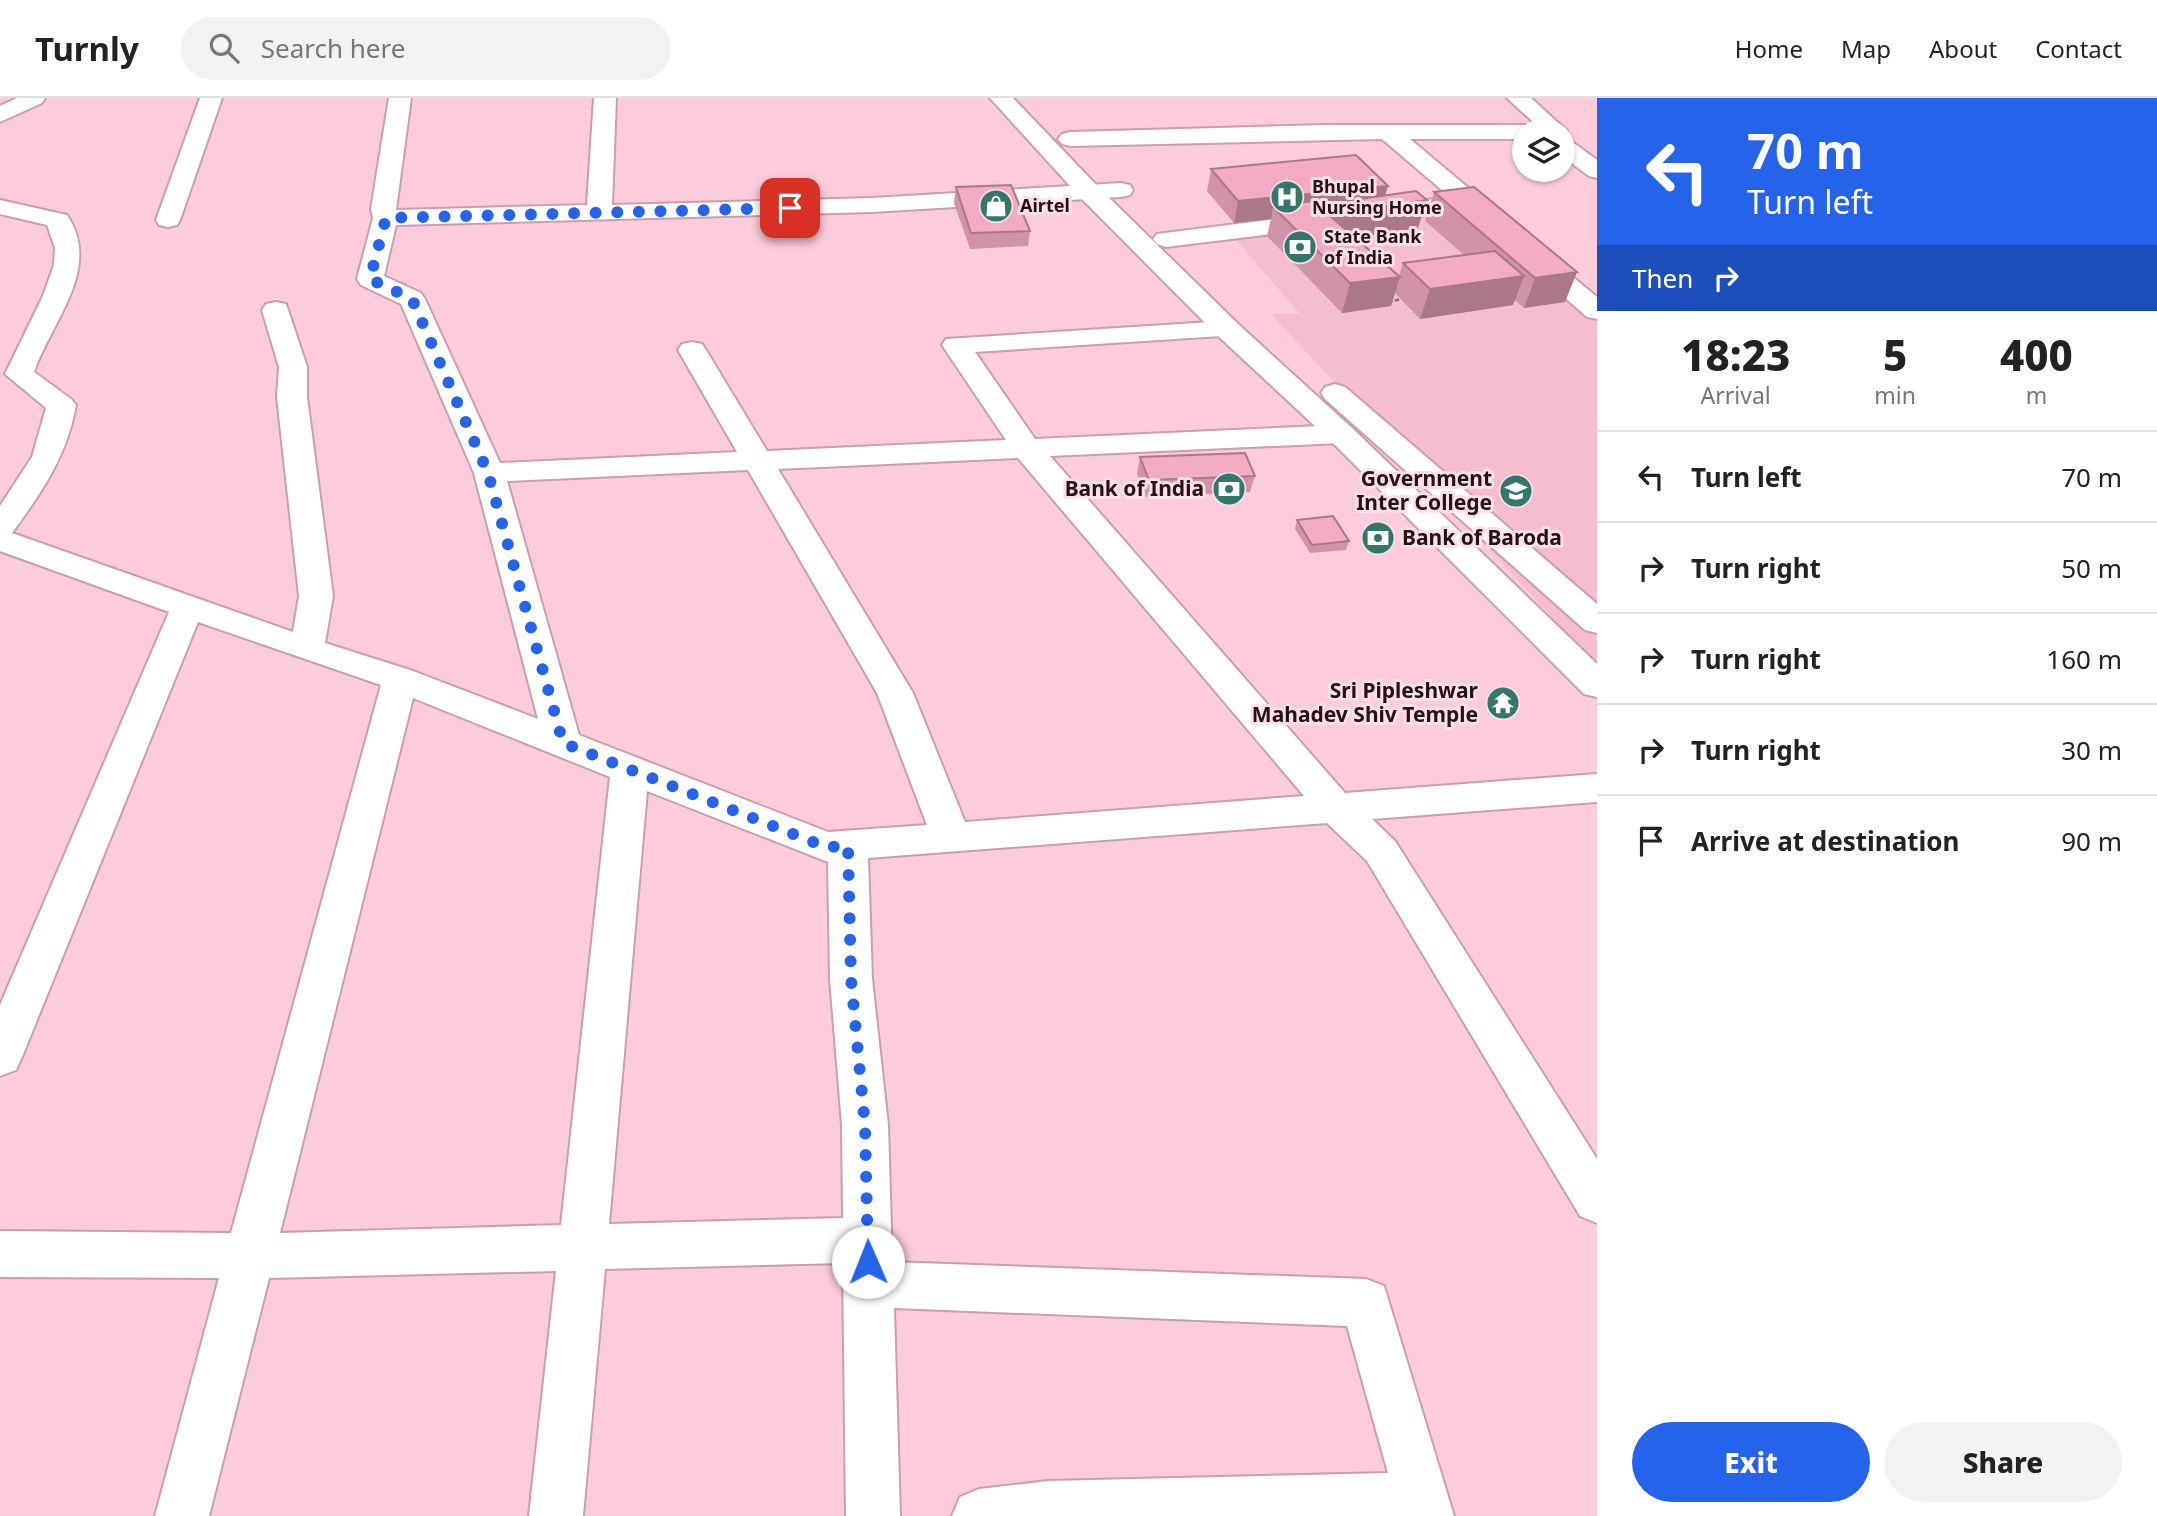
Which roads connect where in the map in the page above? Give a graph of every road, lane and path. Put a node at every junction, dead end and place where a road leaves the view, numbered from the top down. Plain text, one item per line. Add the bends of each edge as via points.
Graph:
1 (34, 98) edge
2 (211, 98) edge
3 (400, 98) edge
4 (605, 98) edge
5 (1001, 98) edge
6 (1518, 98) edge
7 (0, 115) edge
8 (1054, 118) dead end
9 (1542, 119) edge
10 (1388, 132) junction
11 (1512, 132) edge
12 (1070, 139) junction
13 (1575, 155) edge
14 (1597, 171) edge
15 (1121, 190) junction
16 (1090, 193) junction
17 (1470, 202) junction
18 (0, 207) edge
19 (599, 212) junction
20 (386, 218) junction
21 (168, 220) dead end
22 (1166, 239) junction
23 (1401, 299) edge
24 (1387, 303) edge
25 (276, 310) dead end
26 (1597, 311) edge
27 (1227, 329) junction
28 (692, 350) dead end
29 (1341, 433) junction
30 (1026, 448) junction
31 (758, 461) junction
32 (488, 473) junction
33 (0, 528) edge
34 (0, 540) edge
35 (188, 606) junction
36 (1597, 622) edge
37 (307, 649) junction
38 (400, 679) junction
39 (1597, 685) edge
40 (563, 743) junction
41 (630, 770) junction
42 (1597, 788) edge
43 (1334, 806) junction
44 (952, 838) junction
45 (848, 846) junction
46 (0, 1057) edge
47 (1597, 1201) edge
48 (583, 1248) junction
49 (0, 1255) edge
50 (250, 1256) junction
51 (868, 1262) junction
52 (1424, 1508) edge
53 (182, 1516) edge
54 (556, 1516) edge
55 (873, 1516) edge
56 (979, 1516) edge

1 - 7 street
2 - 21 street
3 - 20 street via 383,209
4 - 19 street
5 - 16 street
6 - 9 street
8 - 12 street
10 - 11 street
10 - 12 street
10 - 17 street
12 - 15 street
13 - 14 street
15 - 16 street
15 - 22 street
16 - 19 street via 872,205
16 - 27 street
17 - 22 street
17 - 26 street
18 - 33 street via 58,220 68,254 59,290 19,374 61,405 58,431 49,457
19 - 20 street
20 - 32 street via 370,279 412,299
22 - 36 street
23 - 24 path
25 - 37 street via 293,367 292,397 316,596
27 - 29 street
27 - 30 street via 956,345
28 - 31 street
29 - 30 street
29 - 39 street
30 - 31 street
30 - 43 street
31 - 32 street
31 - 44 street via 895,693
32 - 40 street
34 - 35 street
35 - 37 street
35 - 46 street
37 - 38 street
38 - 40 street
38 - 50 street
40 - 41 street
41 - 45 street via 826,847
41 - 48 street
42 - 43 street
43 - 44 street
43 - 47 street via 1381,850
44 - 45 street
45 - 51 street via 851,979 865,1125
48 - 50 street
48 - 51 street
48 - 54 street
49 - 50 street
50 - 53 street
51 - 52 street via 1366,1303
51 - 55 street
52 - 56 street via 1048,1508

